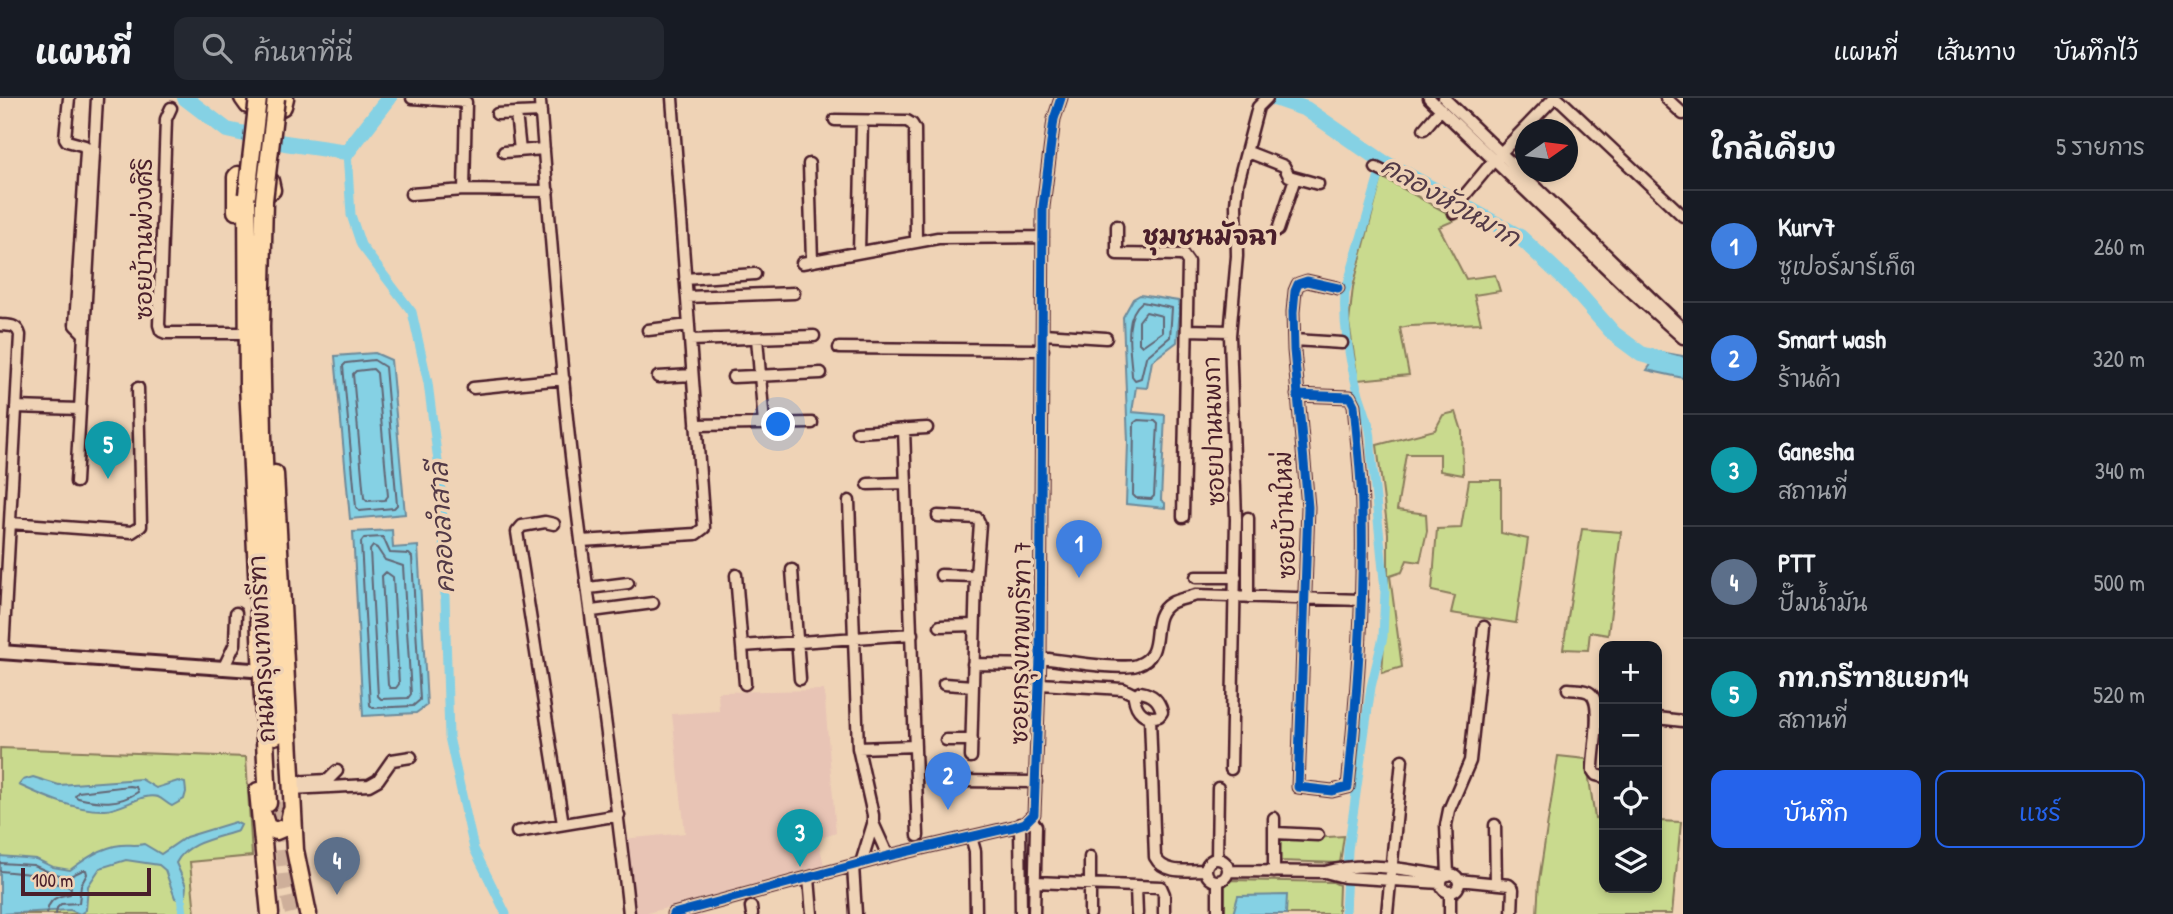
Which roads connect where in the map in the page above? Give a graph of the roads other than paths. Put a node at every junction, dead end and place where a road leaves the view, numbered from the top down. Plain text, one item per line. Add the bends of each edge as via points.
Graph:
1 (69, 98) edge
2 (97, 98) edge
3 (243, 98) edge
4 (258, 98) edge
5 (276, 98) edge
6 (285, 98) edge
7 (412, 98) edge
8 (672, 98) edge
9 (1061, 98) edge
10 (1429, 98) edge
11 (1444, 98) edge
12 (1556, 98) edge
13 (1666, 98) edge
14 (1266, 99) edge
15 (172, 108) dead end
16 (1441, 109) junction
17 (516, 113) junction
18 (497, 114) dead end
19 (1683, 114) edge
20 (835, 120) dead end
21 (862, 121) junction
22 (1424, 129) dead end
23 (544, 149) junction
24 (520, 151) junction
25 (504, 152) dead end
26 (1248, 152) junction
27 (1497, 157) junction
28 (809, 164) dead end
29 (1295, 178) junction
30 (1318, 184) dead end
31 (464, 190) junction
32 (548, 191) junction
33 (411, 194) dead end
34 (1465, 195) dead end
35 (1683, 216) edge
36 (1117, 226) dead end
37 (1278, 230) dead end
38 (1043, 237) junction
39 (916, 242) junction
40 (859, 252) junction
41 (755, 274) dead end
42 (685, 279) junction
43 (1338, 288) dead end
44 (794, 293) dead end
45 (687, 297) junction
46 (0, 325) edge
47 (689, 325) junction
48 (1683, 329) edge
49 (251, 330) junction
50 (648, 330) dead end
51 (1187, 330) junction
52 (1230, 331) junction
53 (83, 333) junction
54 (1043, 334) junction
55 (814, 336) dead end
56 (757, 338) junction
57 (1106, 338) dead end
58 (1683, 338) edge
59 (1294, 340) junction
60 (690, 341) junction
61 (1342, 343) dead end
62 (839, 348) dead end
63 (1043, 350) junction
64 (821, 373) dead end
65 (692, 375) junction
66 (760, 376) junction
67 (658, 377) dead end
68 (733, 377) dead end
69 (564, 379) junction
70 (255, 384) junction
71 (138, 388) dead end
72 (473, 388) dead end
73 (1297, 395) junction
74 (16, 407) junction
75 (79, 409) junction
76 (812, 423) dead end
77 (764, 424) junction
78 (696, 425) junction
79 (927, 428) dead end
80 (904, 429) junction
81 (858, 432) dead end
82 (76, 482) dead end
83 (906, 483) junction
84 (868, 484) dead end
85 (849, 501) dead end
86 (938, 516) dead end
87 (1183, 517) dead end
88 (1248, 518) dead end
89 (10, 523) junction
90 (554, 524) dead end
91 (581, 541) junction
92 (792, 570) dead end
93 (736, 575) dead end
94 (941, 575) dead end
95 (976, 576) junction
96 (1196, 577) dead end
97 (1236, 578) junction
98 (628, 583) dead end
99 (589, 588) junction
100 (1235, 596) junction
101 (1248, 597) junction
102 (1305, 598) junction
103 (1362, 600) junction
104 (653, 603) dead end
105 (592, 611) junction
106 (236, 613) dead end
107 (974, 625) junction
108 (940, 626) dead end
109 (1484, 627) dead end
110 (912, 634) junction
111 (853, 638) junction
112 (797, 642) junction
113 (742, 646) junction
114 (2, 652) edge
115 (1040, 661) junction
116 (973, 664) junction
117 (223, 668) junction
118 (252, 670) junction
119 (800, 679) dead end
120 (745, 684) dead end
121 (944, 684) dead end
122 (1040, 684) junction
123 (973, 686) junction
124 (1568, 689) dead end
125 (1135, 695) junction
126 (1599, 711) edge
127 (1150, 718) junction
128 (1662, 719) edge
129 (1599, 721) edge
130 (1683, 721) edge
131 (946, 740) dead end
132 (972, 740) junction
133 (915, 746) junction
134 (858, 748) junction
135 (411, 757) dead end
136 (971, 757) dead end
137 (1402, 760) dead end
138 (1231, 769) dead end
139 (337, 771) dead end
140 (1599, 776) edge
141 (959, 781) dead end
142 (1036, 782) junction
143 (1218, 788) dead end
144 (280, 797) junction
145 (619, 815) junction
146 (1031, 818) junction
147 (1274, 818) dead end
148 (563, 824) junction
149 (873, 824) junction
150 (1020, 824) junction
151 (1495, 825) dead end
152 (517, 832) dead end
153 (1275, 833) junction
154 (1318, 835) dead end
155 (918, 836) dead end
156 (971, 836) junction
157 (888, 856) junction
158 (1090, 857) dead end
159 (1217, 859) junction
160 (857, 864) junction
161 (1206, 870) junction
162 (1228, 871) junction
163 (1274, 872) junction
164 (1390, 873) junction
165 (810, 878) junction
166 (1448, 879) junction
167 (1218, 881) junction
168 (1034, 882) junction
169 (1496, 883) junction
170 (1091, 886) junction
171 (1136, 887) junction
172 (698, 911) edge
173 (306, 912) edge
174 (270, 914) edge
175 (629, 914) edge
176 (673, 914) edge
177 (812, 914) edge
178 (856, 914) edge
179 (976, 914) edge
180 (1021, 914) edge
181 (1034, 914) edge
182 (1090, 914) edge
183 (1136, 914) edge
184 (1164, 914) edge
185 (1218, 914) edge
186 (1387, 914) edge
187 (1450, 914) edge
188 (1513, 914) edge

1 - 53 street via 65,138 85,146 86,151 75,325
2 - 53 street
3 - 6 main road via 248,105 277,109
4 - 49 main road, ถนนกรุงเทพกรีฑา, bridge via 247,195
5 - 49 main road, ถนนกรุงเทพกรีฑา, bridge
7 - 31 street via 466,102
8 - 42 street
9 - 38 street, ซอยกรุงเทพกรีฑา 7 via 1054,119
10 - 16 street
11 - 27 street
12 - 27 street
12 - 35 street
13 - 19 street
14 - 26 street, ซอยปานนพภา via 1258,107
15 - 49 street, ซอยบ้านพ่วงศิริ via 166,119 159,326 166,333
16 - 22 street
16 - 27 street
17 - 18 street
17 - 23 street via 541,107
17 - 24 street
20 - 21 street
21 - 39 street via 907,121 915,129
21 - 40 street
23 - 24 street
23 - 32 street
24 - 25 street
26 - 29 street via 1284,166
26 - 52 street, ซอยปานนพภา via 1238,183
27 - 34 street
27 - 48 street
27 - 58 street
28 - 40 street via 807,262
29 - 30 street
29 - 37 street
31 - 32 street
31 - 33 street
32 - 69 street
36 - 51 street via 1117,254 1187,258
38 - 39 street
38 - 54 street, ซอยกรุงเทพกรีฑา 7
39 - 40 street
41 - 42 street
42 - 45 street
43 - 59 street, ซอยบ้านใหม่ via 1307,281 1298,284
44 - 45 street
45 - 47 street
46 - 74 street via 14,326 20,335
47 - 50 street
47 - 60 street
49 - 49 main road via 238,318 236,177 241,174 272,183 270,313
49 - 70 main road, ถนนกรุงเทพกรีฑา
51 - 52 street
51 - 87 street
52 - 97 street, ซอยปานนพภา
53 - 75 street
54 - 57 street
54 - 63 street, ซอยกรุงเทพกรีฑา 7
55 - 56 street
56 - 60 street
56 - 66 street
59 - 61 street
59 - 73 street, ซอยบ้านใหม่
60 - 65 street
62 - 63 street
63 - 115 street, ซอยกรุงเทพกรีฑา 7
64 - 66 street
65 - 67 street
65 - 78 street
66 - 68 street
66 - 77 street
69 - 72 street
69 - 91 street
70 - 118 main road, ถนนกรุงเทพกรีฑา via 241,398
70 - 144 main road, ถนนกรุงเทพกรีฑา via 262,435
70 - 144 main road, ถนนกรุงเทพกรีฑา via 271,395
71 - 89 street via 139,530
73 - 102 street, ซอยบ้านใหม่ via 1308,507
73 - 103 street via 1350,397 1354,405 1362,510
74 - 75 street
74 - 89 street
75 - 82 street
76 - 77 street
77 - 78 street
78 - 91 street via 704,528 696,534
79 - 80 street
80 - 81 street
80 - 83 street
83 - 84 street
83 - 110 street
85 - 111 street
86 - 95 street via 979,520
88 - 101 street
89 - 114 street
90 - 148 street via 522,526 517,532
91 - 99 street
92 - 112 street
93 - 113 street
94 - 95 street
95 - 107 street
96 - 97 street
97 - 100 street, ซอยปานนพภา
98 - 99 street
99 - 105 street
100 - 101 street, ซอยบ้านใหม่
100 - 115 street, ซอยบ้านใหม่ via 1173,601 1158,621 1155,651 1135,666
100 - 138 street, ซอยปานนพภา
101 - 102 street, ซอยบ้านใหม่
102 - 103 street, ซอยบ้านใหม่
102 - 103 street, ซอยบ้านใหม่ via 1298,787 1332,791 1348,787
104 - 105 street
105 - 145 street
106 - 117 street via 235,644
107 - 108 street
107 - 116 street
109 - 166 street via 1471,761 1446,825
110 - 111 street
110 - 133 street
111 - 112 street
111 - 134 street
112 - 113 street
112 - 119 street
113 - 120 street
114 - 117 street
115 - 116 street, ซอยบ้านใหม่
115 - 122 street, ซอยกรุงเทพกรีฑา 7
116 - 123 street
117 - 118 street
118 - 144 main road, ถนนกรุงเทพกรีฑา
121 - 123 street
122 - 125 street via 1123,689
122 - 142 street, ซอยกรุงเทพกรีฑา 7
123 - 132 street
124 - 126 street via 1592,694
125 - 127 street via 1137,708
125 - 127 street via 1147,693 1159,702 1159,716
127 - 161 street via 1155,857 1168,869
128 - 130 street
129 - 140 street via 1593,771
131 - 132 street
132 - 136 street
133 - 134 street
133 - 155 street
134 - 149 street
135 - 144 street via 392,760 379,780 369,785
137 - 164 street
139 - 144 street via 328,780
141 - 142 street
142 - 146 street, ซอยกรุงเทพกรีฑา 7 via 1036,808
143 - 159 street
144 - 173 main road, ถนนกรุงเทพกรีฑา
144 - 174 main road, ถนนกรุงเทพกรีฑา
145 - 148 street
145 - 175 street
146 - 150 street
146 - 168 street, ซอยกรุงเทพกรีฑา 7 via 1036,826
147 - 153 street
148 - 152 street
149 - 157 street
149 - 160 street
150 - 156 street
150 - 180 street
151 - 169 street
153 - 154 street
153 - 163 street
156 - 157 street
156 - 179 street
157 - 160 street
158 - 170 street
159 - 161 street
159 - 162 street via 1224,861
160 - 165 street
160 - 178 street
161 - 167 street
162 - 163 street
162 - 167 street
163 - 164 street
164 - 166 street
164 - 186 street
165 - 172 street
165 - 177 street
166 - 169 street
166 - 187 street via 1457,888 1450,892
167 - 185 street
168 - 170 street
168 - 181 street, ซอยกรุงเทพกรีฑา 7
169 - 188 street via 1513,888
170 - 171 street
170 - 182 street
171 - 183 street
171 - 184 street via 1161,887
172 - 176 street

